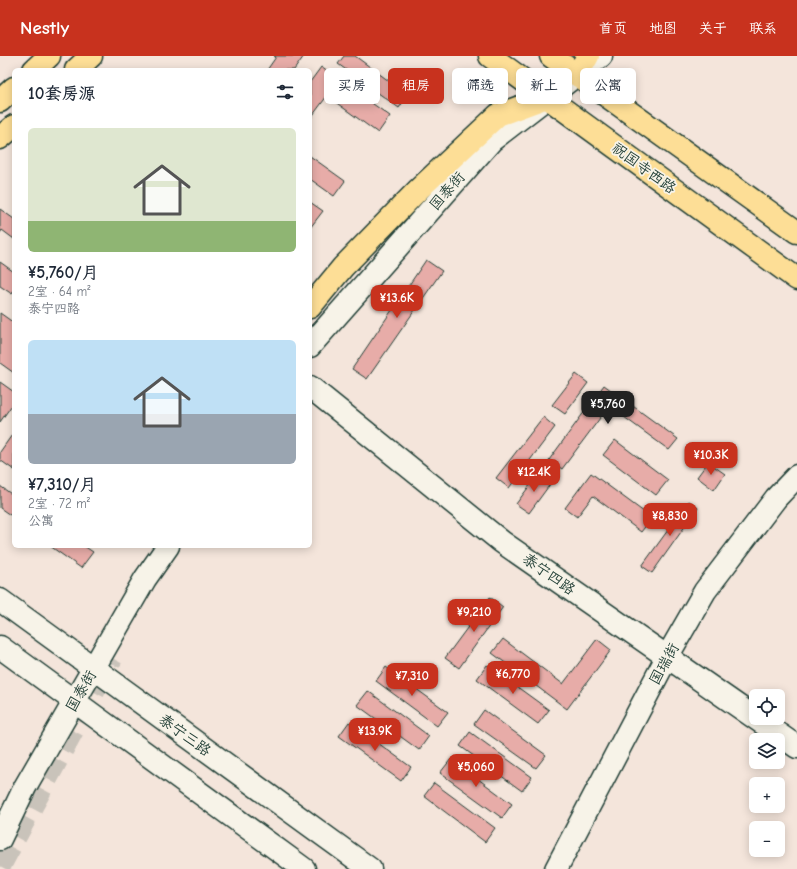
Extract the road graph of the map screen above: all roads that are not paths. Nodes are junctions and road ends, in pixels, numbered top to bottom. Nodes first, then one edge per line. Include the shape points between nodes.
1 (49, 56) edge
2 (91, 56) edge
3 (490, 56) edge
4 (551, 56) edge
5 (588, 56) edge
6 (602, 56) edge
7 (36, 68) edge
8 (78, 68) edge
9 (516, 75) edge
10 (577, 75) junction
11 (572, 79) edge
12 (12, 90) edge
13 (0, 101) edge
14 (530, 104) edge
15 (539, 104) edge
16 (555, 104) edge
17 (12, 128) edge
18 (0, 138) edge
19 (797, 232) edge
20 (797, 279) edge
21 (312, 304) edge
22 (312, 344) edge
23 (312, 389) edge
24 (797, 476) edge
25 (167, 548) edge
26 (0, 600) edge
27 (0, 648) edge
28 (668, 657) junction
29 (94, 668) junction
30 (75, 702) junction
31 (797, 747) edge
32 (0, 839) edge
33 (304, 869) edge
34 (370, 869) edge
35 (556, 869) edge

1 - 7 main road
2 - 8 main road
3 - 9 main road, 祝国寺西路
4 - 10 main road
5 - 10 main road
6 - 10 street, 国泰街
10 - 11 street, 国泰街
10 - 19 main road
12 - 13 main road
14 - 21 main road via 498,115 414,194 342,267
15 - 22 street, 国泰街 via 492,140
16 - 20 main road, 祝国寺西路
17 - 18 main road
23 - 28 street, 泰宁四路 via 502,542
24 - 28 street, 国瑞街 via 776,498 705,591
25 - 29 street, 国泰街 via 145,579
26 - 29 street, 泰宁三路
27 - 30 street
28 - 31 street, 泰宁四路
28 - 35 street, 国瑞街
29 - 30 street, 国泰街
29 - 34 street, 泰宁三路
30 - 32 street, 国泰街 via 25,788
30 - 33 street

